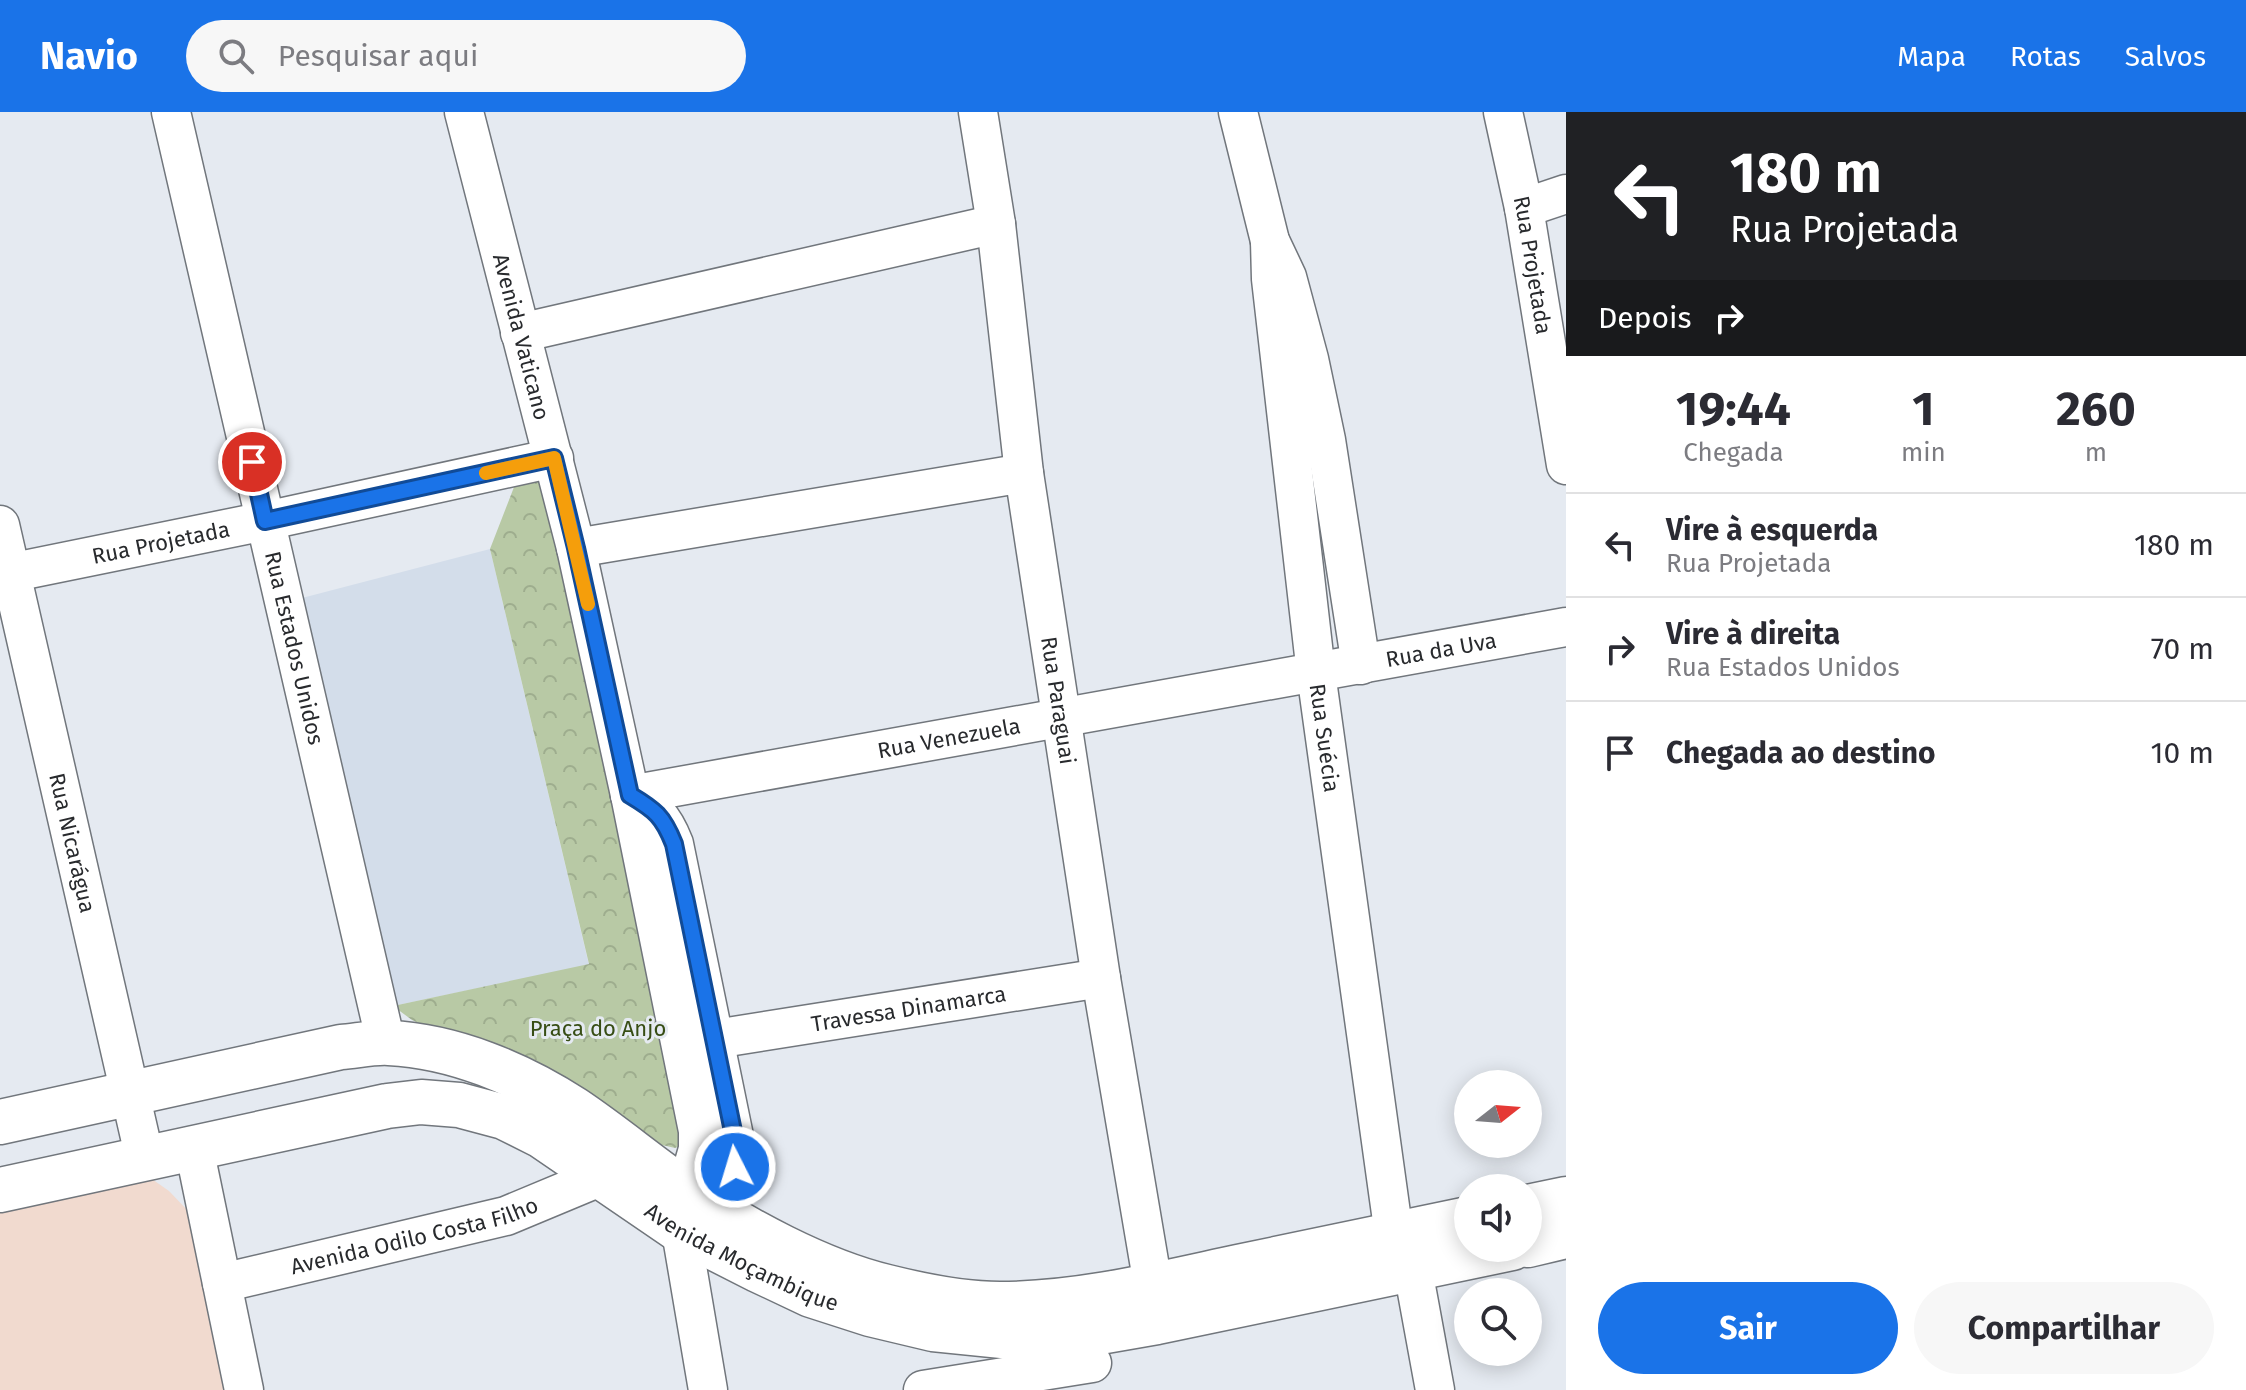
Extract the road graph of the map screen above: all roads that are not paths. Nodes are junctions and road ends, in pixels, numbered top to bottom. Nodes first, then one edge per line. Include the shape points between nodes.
1 (171, 112) edge
2 (466, 112) edge
3 (978, 112) edge
4 (1238, 112) edge
5 (1503, 112) edge
6 (1566, 194) edge
7 (1524, 208) junction
8 (996, 224) junction
9 (1270, 241) junction
10 (520, 333) junction
11 (1564, 445) edge
12 (554, 458) junction
13 (1024, 473) junction
14 (265, 521) junction
15 (0, 525) edge
16 (576, 548) junction
17 (5, 574) edge
18 (1566, 627) edge
19 (1361, 665) junction
20 (1316, 673) junction
21 (1061, 717) junction
22 (630, 795) junction
23 (1101, 978) junction
24 (715, 1039) junction
25 (386, 1043) junction
26 (130, 1093) junction
27 (0, 1122) edge
28 (194, 1148) junction
29 (145, 1159) junction
30 (602, 1176) junction
31 (0, 1190) edge
32 (1566, 1199) edge
33 (1542, 1204) edge
34 (694, 1211) junction
35 (1454, 1226) edge
36 (1566, 1236) edge
37 (1542, 1242) edge
38 (1454, 1250) edge
39 (1403, 1252) junction
40 (222, 1283) junction
41 (1153, 1285) junction
42 (1092, 1363) edge
43 (244, 1390) edge
44 (708, 1390) edge
45 (923, 1390) edge
46 (1435, 1390) edge

1 - 14 street, Rua Estados Unidos
2 - 10 street, Avenida Vaticano
3 - 8 street, Rua Paraguai
4 - 9 street, Rua Suécia
5 - 7 street, Rua Projetada
6 - 7 street
7 - 11 street, Rua Projetada
8 - 10 street
8 - 13 street, Rua Paraguai
9 - 19 street, Rua Suécia via 1287,277 1309,359
9 - 20 street, Rua Suécia
10 - 12 street, Avenida Vaticano
12 - 14 street, Rua Projetada
12 - 16 street, Avenida Vaticano
13 - 16 street
13 - 21 street, Rua Paraguai
14 - 17 street, Rua Projetada
14 - 25 street, Rua Estados Unidos
15 - 17 street, Rua Nicarágua
16 - 22 street, Avenida Vaticano
17 - 26 street, Rua Nicarágua
18 - 19 street, Rua da Uva
19 - 20 street, Rua da Uva
20 - 21 street, Rua Venezuela
20 - 39 street, Rua Suécia
21 - 22 street, Rua Venezuela
21 - 23 street, Rua Paraguai
22 - 24 street via 656,810 674,844
22 - 34 street, Avenida Vaticano via 698,1131
23 - 24 street, Travessa Dinamarca
23 - 41 street, Rua Paraguai
24 - 34 street via 735,1141 735,1167 727,1189
25 - 26 main road, Avenida Moçambique via 341,1047
25 - 34 main road, Avenida Moçambique via 460,1056 537,1087 574,1109
26 - 27 main road, Avenida Moçambique
26 - 29 street, Rua Nicarágua
28 - 29 main road, Avenida Moçambique
28 - 30 main road, Avenida Moçambique via 421,1102 504,1117
28 - 40 street
29 - 31 main road, Avenida Moçambique
30 - 34 main road, Avenida Moçambique
30 - 40 street, Avenida Odilo Costa Filho via 506,1216
32 - 33 main road
34 - 41 main road, Avenida Moçambique via 831,1269 940,1298 999,1304 1079,1299
34 - 42 main road, Avenida Moçambique via 811,1295 933,1329 1012,1337
34 - 44 street
35 - 39 main road, Avenida Moçambique
36 - 37 main road
38 - 39 main road, Avenida Moçambique
39 - 41 main road, Avenida Moçambique
39 - 42 main road, Avenida Moçambique
39 - 46 street, Rua Suécia
40 - 43 street
42 - 45 street

